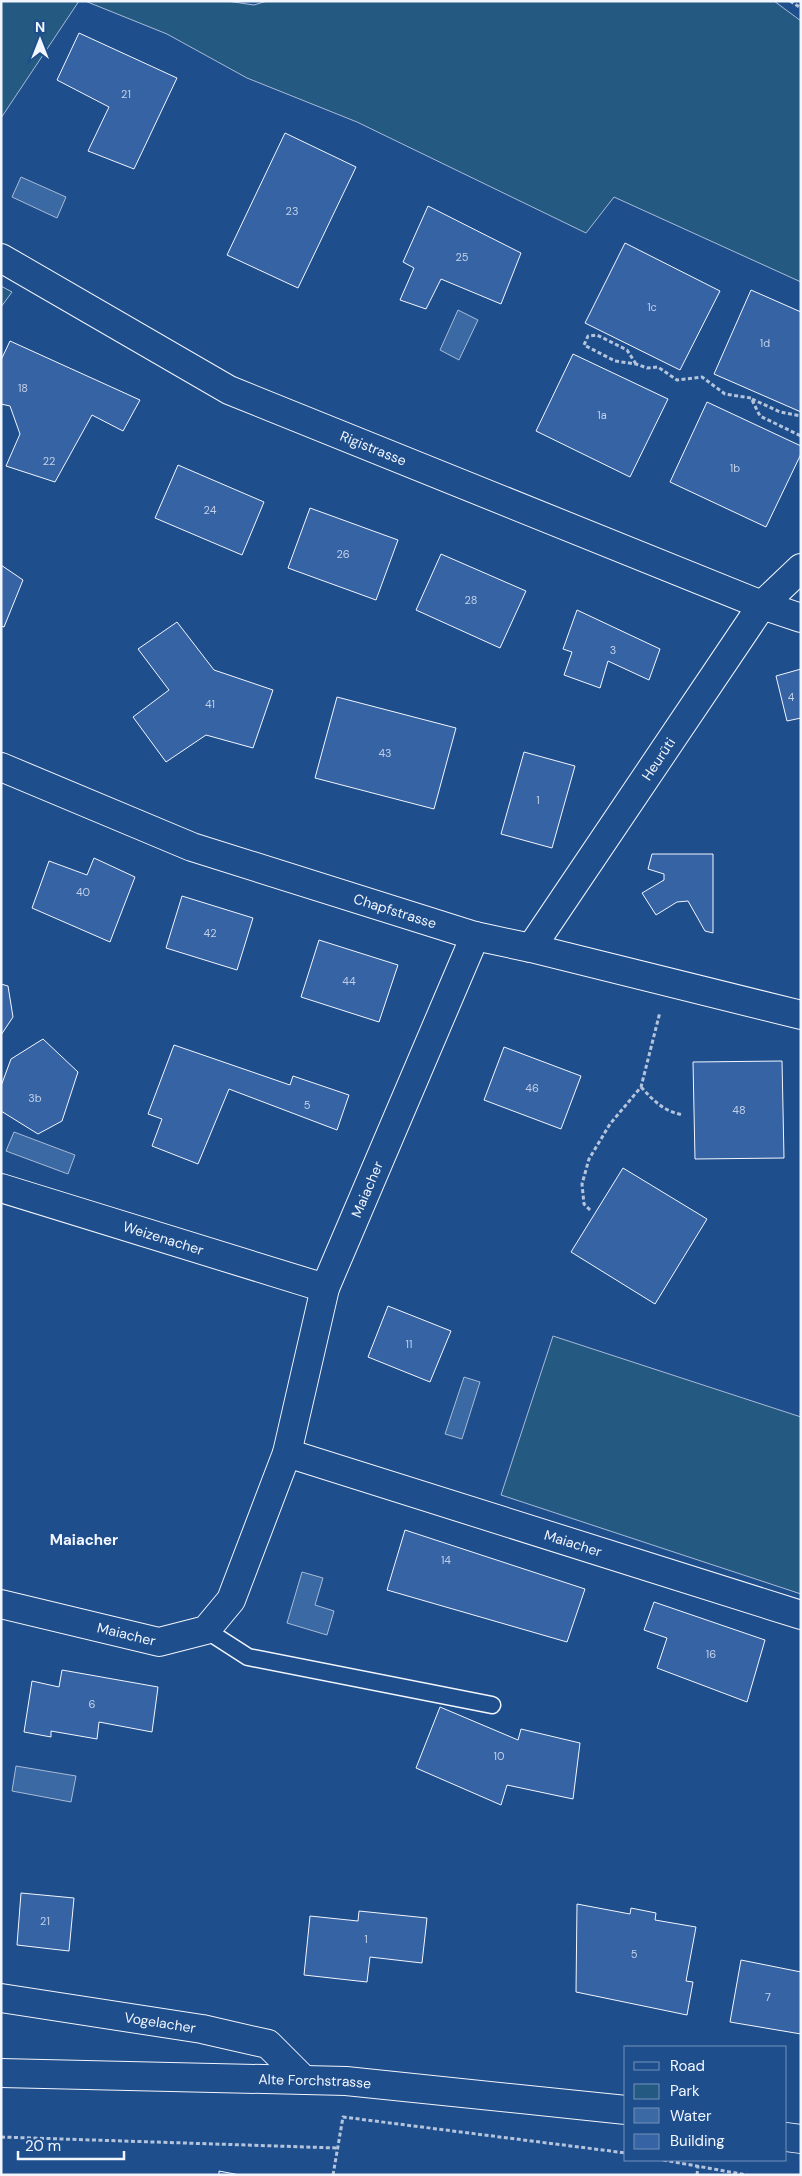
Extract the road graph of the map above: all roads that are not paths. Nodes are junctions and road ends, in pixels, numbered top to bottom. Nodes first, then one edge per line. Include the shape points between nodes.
1 (1, 258) edge
2 (801, 568) edge
3 (762, 606) junction
4 (801, 618) edge
5 (1, 767) edge
6 (475, 936) junction
7 (531, 948) junction
8 (801, 1015) edge
9 (1, 1188) edge
10 (324, 1288) junction
11 (288, 1453) junction
12 (1, 1604) edge
13 (801, 1615) edge
14 (206, 1630) junction
15 (492, 1705) dead end
16 (1, 1998) edge
17 (1, 2073) edge
18 (304, 2080) junction
19 (624, 2110) edge
20 (787, 2136) edge
21 (801, 2139) edge

1 - 3 street, Rigistrasse via 230,390
2 - 3 street, Heurüti
3 - 4 street
3 - 7 street, Heurüti
5 - 6 street, Chapfstrasse via 192,847
6 - 7 street, Chapfstrasse
6 - 10 street, Maiacher
7 - 8 street, Chapfstrasse
9 - 10 street, Weizenacher
10 - 11 street, Maiacher
11 - 13 street, Maiacher
11 - 14 street, Maiacher via 231,1600
12 - 14 street, Maiacher via 159,1642
14 - 15 lane via 248,1657
16 - 18 street, Vogelacher via 202,2028 268,2044
17 - 18 street, Alte Forchstrasse
18 - 19 street, Alte Forchstrasse via 346,2081
20 - 21 street

